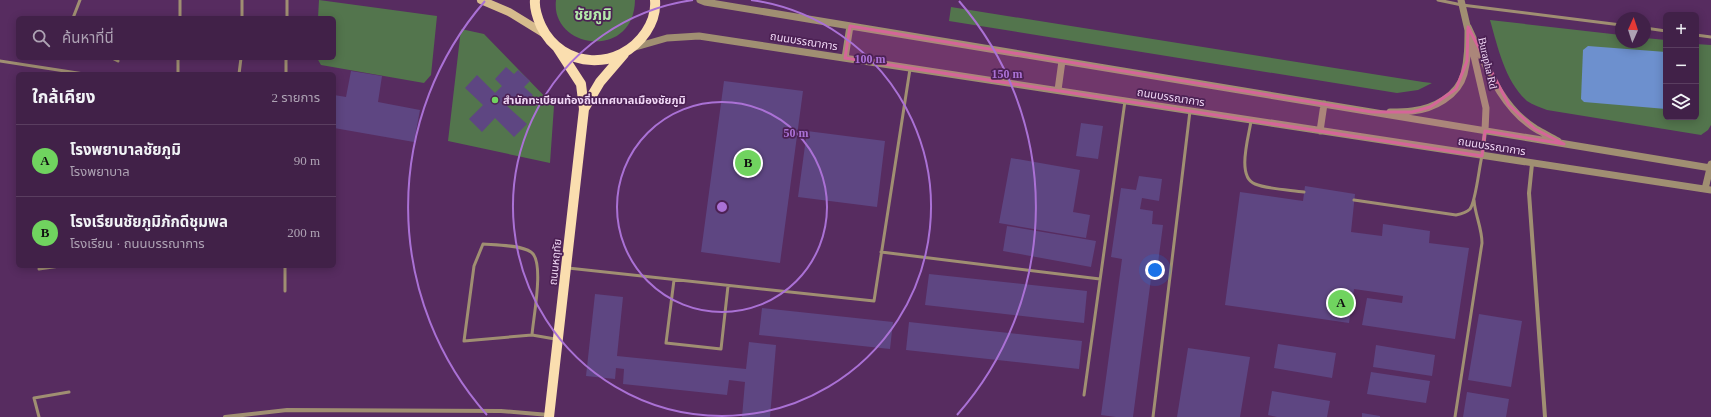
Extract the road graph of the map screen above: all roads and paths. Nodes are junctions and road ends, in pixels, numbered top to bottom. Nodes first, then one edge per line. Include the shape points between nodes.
1 (80, 0) edge
2 (180, 0) edge
3 (242, 0) edge
4 (287, 0) edge
5 (481, 0) edge
6 (535, 0) edge
7 (655, 0) edge
8 (700, 0) edge
9 (1438, 0) edge
10 (1462, 2) edge
11 (74, 16) edge
12 (180, 16) edge
13 (242, 16) edge
14 (287, 16) edge
15 (1615, 24) edge
16 (850, 26) junction
17 (1468, 27) junction
18 (1651, 29) edge
19 (1663, 31) edge
20 (545, 34) junction
21 (1699, 35) edge
22 (1711, 37) edge
23 (556, 47) junction
24 (627, 51) junction
25 (845, 58) junction
26 (178, 60) edge
27 (241, 60) edge
28 (286, 60) edge
29 (1062, 61) junction
30 (0, 62) edge
31 (910, 68) junction
32 (70, 72) edge
33 (178, 72) edge
34 (239, 72) edge
35 (286, 72) edge
36 (1058, 90) junction
37 (1125, 101) junction
38 (1324, 104) junction
39 (584, 109) junction
40 (1190, 111) junction
41 (1372, 112) junction
42 (1251, 120) junction
43 (1320, 131) junction
44 (1486, 131) junction
45 (1564, 144) junction
46 (1482, 156) junction
47 (1532, 164) junction
48 (1710, 166) edge
49 (1708, 189) edge
50 (1304, 192) dead end
51 (1354, 200) dead end
52 (1474, 200) junction
53 (881, 252) junction
54 (46, 268) edge
55 (285, 268) edge
56 (566, 268) junction
57 (39, 269) dead end
58 (1100, 279) junction
59 (674, 280) junction
60 (728, 286) junction
61 (285, 291) dead end
62 (532, 335) junction
63 (558, 339) junction
64 (69, 392) dead end
65 (1084, 395) dead end
66 (549, 416) edge
67 (39, 417) edge
68 (225, 417) edge
69 (1153, 417) edge
70 (1455, 417) edge
71 (1545, 417) edge

1 - 11 lane
2 - 12 lane
3 - 13 lane
4 - 14 lane
5 - 20 main road via 509,12
6 - 20 main road via 538,19
7 - 24 main road, ถนนหฤทัย via 650,25 640,41
8 - 16 street, ถนนบรรณาการ
9 - 10 lane
10 - 15 lane
10 - 17 street, Burapha Rd
16 - 25 street
16 - 29 street, ถนนบรรณาการ
17 - 41 street via 1467,61 1464,76 1456,89 1430,107 1412,112
17 - 44 street, Burapha Rd via 1486,108
17 - 45 street via 1496,86 1509,105 1535,129
18 - 19 lane
20 - 23 main road
21 - 22 lane
23 - 24 main road via 571,56 587,60 606,60
23 - 39 main road, ถนนหฤทัย via 581,84
24 - 25 street, ถนนบรรณาการ via 667,38 699,36
24 - 39 main road, ถนนหฤทัย via 600,82
25 - 31 street, ถนนบรรณาการ
26 - 33 lane
27 - 34 lane
28 - 35 lane
29 - 36 street
29 - 38 street, ถนนบรรณาการ
30 - 32 lane
31 - 36 street, ถนนบรรณาการ
31 - 53 lane
36 - 37 street, ถนนบรรณาการ
37 - 40 street, ถนนบรรณาการ
37 - 58 lane
38 - 41 street, ถนนบรรณาการ
38 - 43 street
39 - 56 main road, ถนนหฤทัย
40 - 42 street, ถนนบรรณาการ
40 - 69 lane
41 - 44 street, ถนนบรรณาการ
42 - 43 street, ถนนบรรณาการ
42 - 50 lane via 1246,177 1255,184
43 - 46 street, ถนนบรรณาการ
44 - 45 street, ถนนบรรณาการ
44 - 46 street
45 - 48 street, ถนนบรรณาการ
46 - 47 street, ถนนบรรณาการ
46 - 52 lane
47 - 49 street, ถนนบรรณาการ
47 - 71 street via 1529,193
48 - 49 street
51 - 52 lane via 1456,215 1466,213
52 - 70 lane via 1482,243
53 - 58 lane
53 - 60 lane via 874,301
54 - 57 lane
55 - 61 lane
56 - 59 lane
56 - 63 main road, ถนนหฤทัย
58 - 65 lane
59 - 60 lane
59 - 60 lane via 666,343 721,348
62 - 62 lane via 537,260 532,252 525,249 483,244 474,266 464,341
62 - 63 lane
63 - 66 main road, ถนนหฤทัย
64 - 67 lane via 34,398
66 - 68 street via 501,411 286,410

